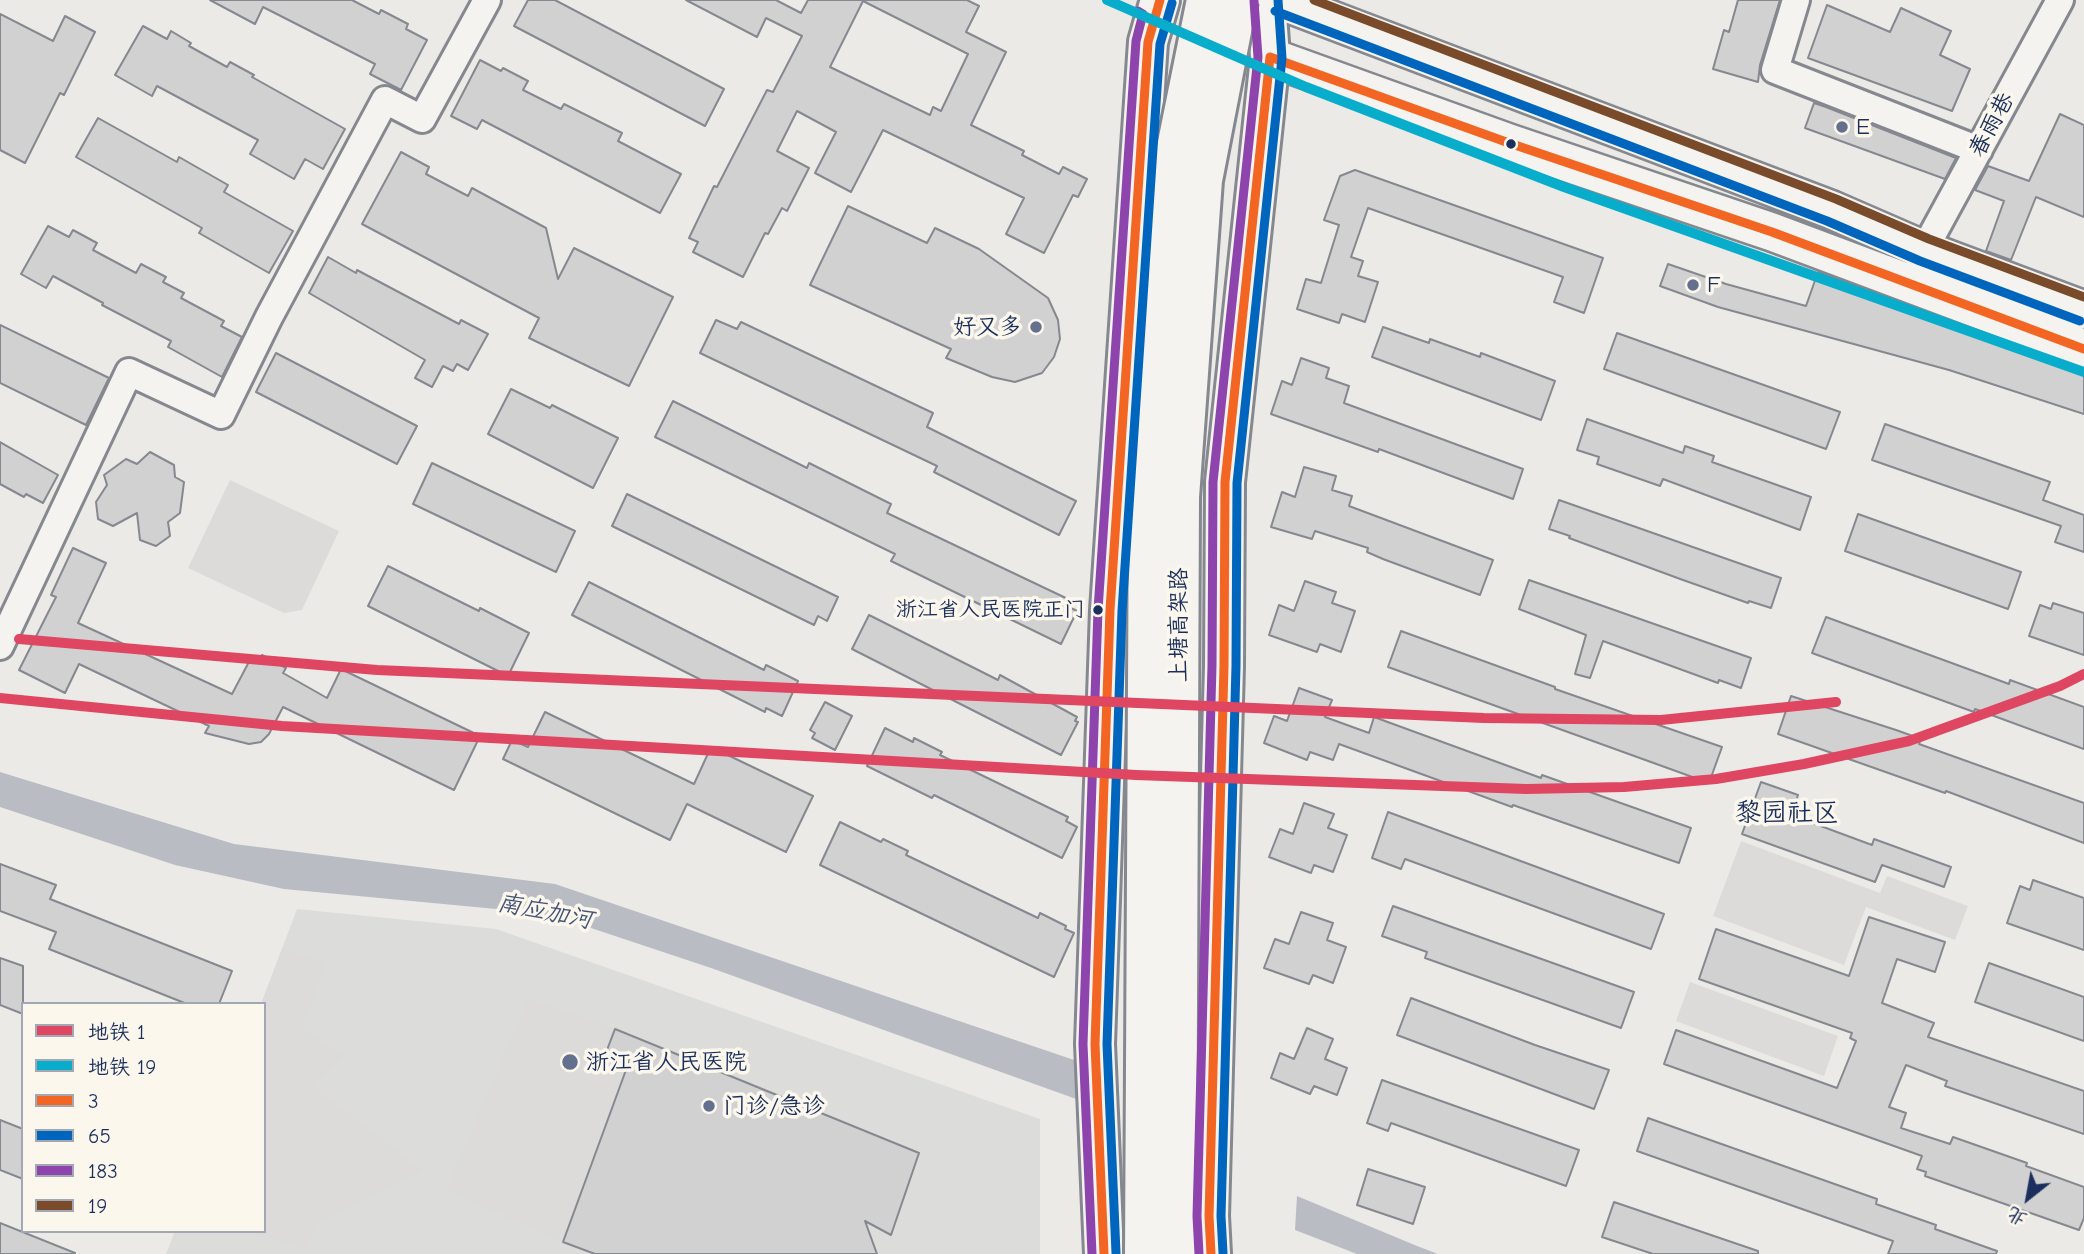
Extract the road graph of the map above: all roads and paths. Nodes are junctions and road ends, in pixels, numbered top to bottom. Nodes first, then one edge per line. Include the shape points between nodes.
1 (487, 0) edge
2 (1206, 0) edge
3 (1238, 0) edge
4 (1266, 0) edge
5 (1279, 0) edge
6 (1796, 0) edge
7 (2060, 0) edge
8 (1154, 2) edge
9 (1270, 57) junction
10 (1979, 150) junction
11 (1924, 250) junction
12 (2084, 310) edge
13 (2084, 349) edge
14 (0, 646) edge
15 (1104, 1254) edge
16 (1144, 1254) edge
17 (1177, 1254) edge
18 (1211, 1254) edge

1 - 14 street via 422,119 385,100 220,415 129,372
2 - 16 main road, 上塘高架路, bridge via 1173,163 1148,495
3 - 17 main road, 上塘高架路, bridge via 1203,180 1180,498
4 - 9 main road
5 - 11 main road via 1832,210
6 - 10 street via 1775,70
7 - 10 street, 春雨巷
8 - 9 main road
8 - 15 main road via 1110,610 1094,1044
9 - 13 main road via 1772,232
9 - 18 main road via 1225,482
10 - 11 street, 春雨巷
11 - 12 main road

